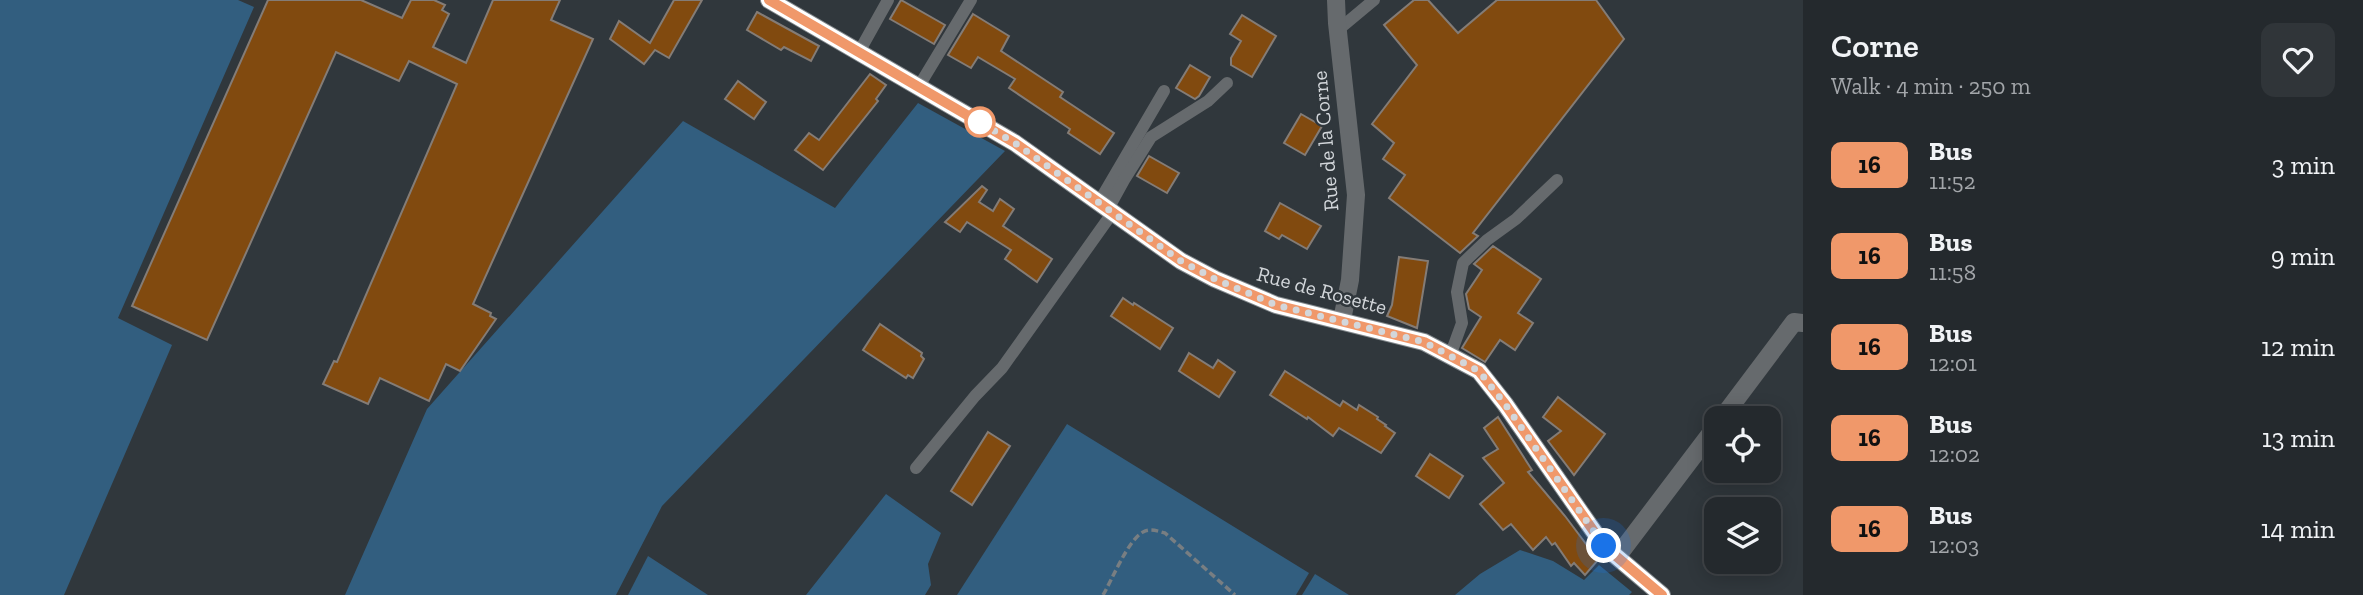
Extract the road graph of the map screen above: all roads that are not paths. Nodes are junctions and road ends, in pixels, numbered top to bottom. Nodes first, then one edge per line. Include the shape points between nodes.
1 (769, 0) edge
2 (888, 0) edge
3 (971, 0) edge
4 (1336, 0) edge
5 (1374, 0) edge
6 (1338, 30) junction
7 (859, 52) junction
8 (1227, 83) dead end
9 (919, 86) junction
10 (1164, 90) dead end
11 (1558, 180) dead end
12 (1107, 208) junction
13 (1342, 320) junction
14 (1803, 323) edge
15 (1450, 355) junction
16 (1731, 406) edge
17 (1704, 442) edge
18 (916, 468) dead end
19 (1617, 557) junction
20 (1662, 595) edge

1 - 7 street, Rue de Rosette
2 - 7 lane
3 - 9 lane
4 - 6 street, Rue de la Corne
5 - 6 lane
6 - 13 street, Rue de la Corne via 1356,195
7 - 9 street, Rue de Rosette
8 - 12 lane via 1208,101 1151,137
9 - 12 street, Rue de Rosette via 1015,143
10 - 12 lane
11 - 15 lane via 1463,263 1457,292 1462,323
12 - 13 street, Rue de Rosette via 1181,261 1215,279 1276,305
12 - 18 lane via 1002,368
13 - 15 street, Rue de Rosette via 1424,342
14 - 16 street via 1794,322
15 - 19 street, Rue de Rosette via 1479,371 1604,546
17 - 19 street
19 - 20 street, Rue de Rosette

